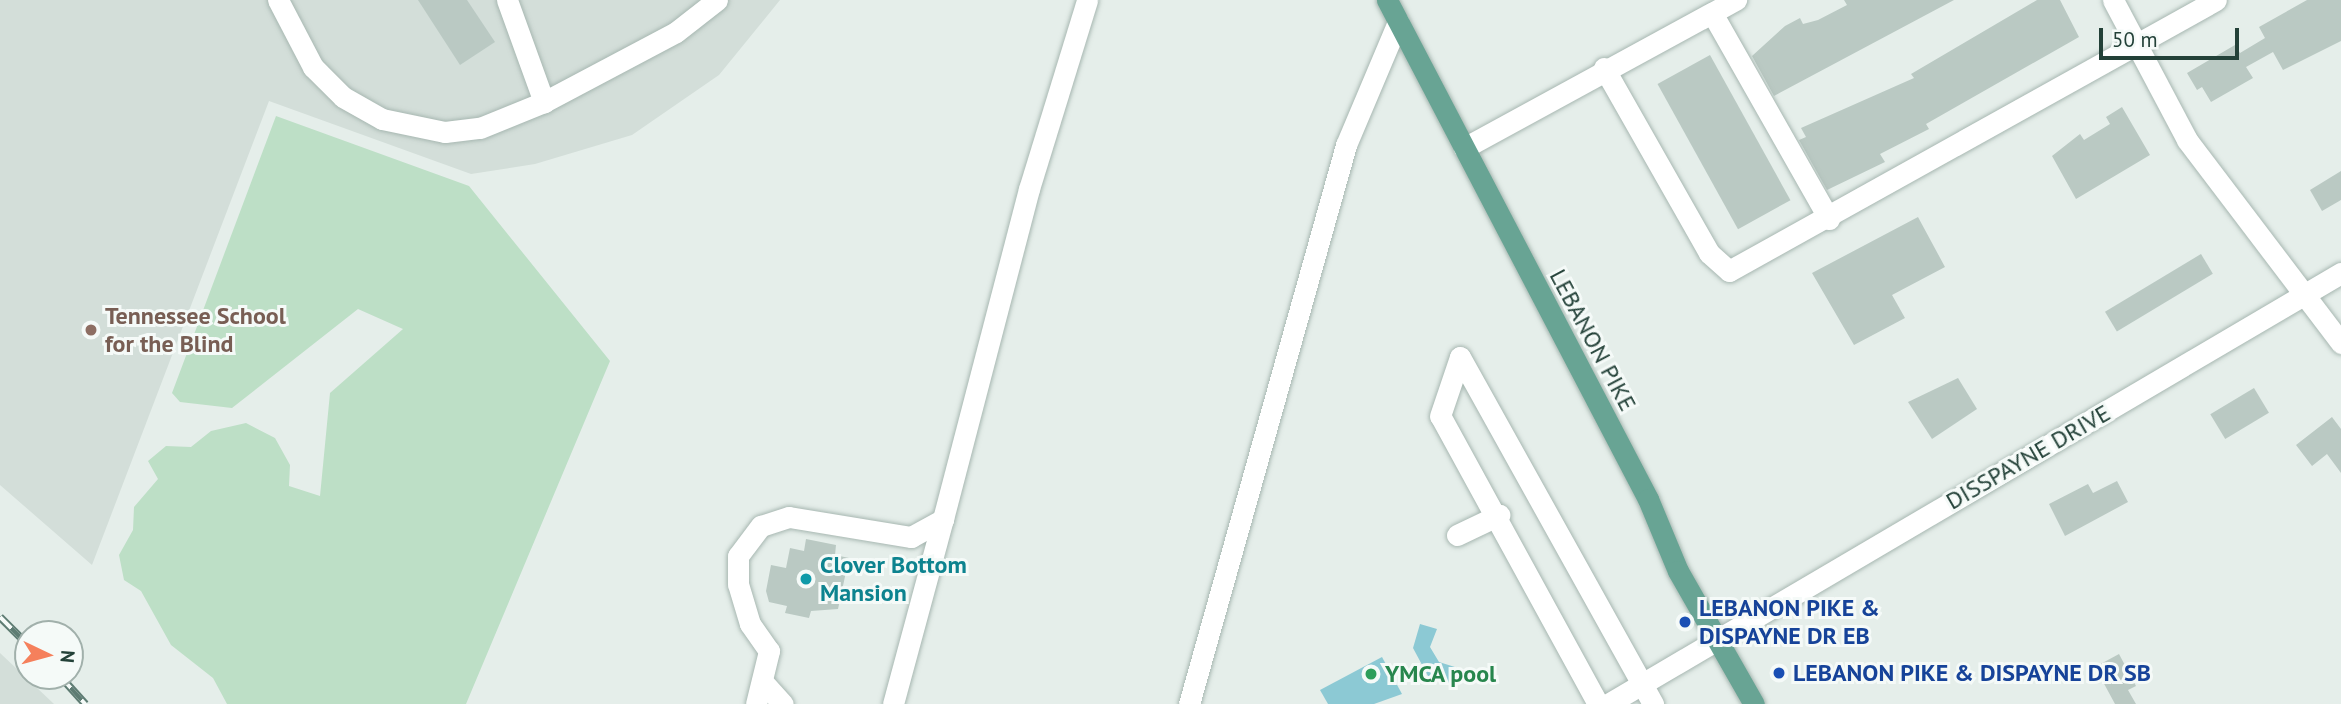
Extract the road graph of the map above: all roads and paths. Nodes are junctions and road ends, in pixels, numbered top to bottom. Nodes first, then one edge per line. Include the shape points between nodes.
1 (278, 0) edge
2 (507, 0) edge
3 (717, 0) edge
4 (1087, 0) edge
5 (1387, 0) edge
6 (1736, 0) edge
7 (2113, 0) edge
8 (2216, 0) edge
9 (1712, 13) junction
10 (1398, 22) junction
11 (2137, 45) junction
12 (1604, 68) junction
13 (544, 102) junction
14 (1464, 148) junction
15 (1829, 219) junction
16 (2341, 273) edge
17 (2303, 296) junction
18 (2341, 343) edge
19 (1499, 515) junction
20 (943, 519) junction
21 (1457, 535) dead end
22 (1716, 644) junction
23 (762, 681) junction
24 (1648, 695) edge
25 (756, 704) edge
26 (783, 704) edge
27 (892, 704) edge
28 (1189, 704) edge
29 (1598, 704) edge
30 (1608, 704) edge
31 (1754, 704) edge

1 - 13 street via 324,80 382,119 459,132
2 - 13 street
3 - 13 street via 676,32
4 - 20 street via 1029,189
5 - 10 main road, LEBANON PIKE
6 - 9 street
7 - 11 street
8 - 11 street
9 - 12 street
9 - 15 street
10 - 14 main road, LEBANON PIKE
10 - 28 street via 1346,145
11 - 15 street
11 - 17 street via 2187,140
12 - 14 street
12 - 15 street via 1718,265 1742,268
14 - 22 main road, LEBANON PIKE
16 - 17 street, DISSPAYNE DRIVE
17 - 18 street
17 - 22 street, DISSPAYNE DRIVE
19 - 21 street
19 - 24 street via 1440,416 1460,357
19 - 29 street
20 - 23 street via 911,537 789,516 761,526 738,556 738,584 750,624 769,651
20 - 27 street
22 - 24 street, DISSPAYNE DRIVE
22 - 31 main road, LEBANON PIKE
23 - 25 street
23 - 26 street
24 - 30 street, DISSPAYNE DRIVE

